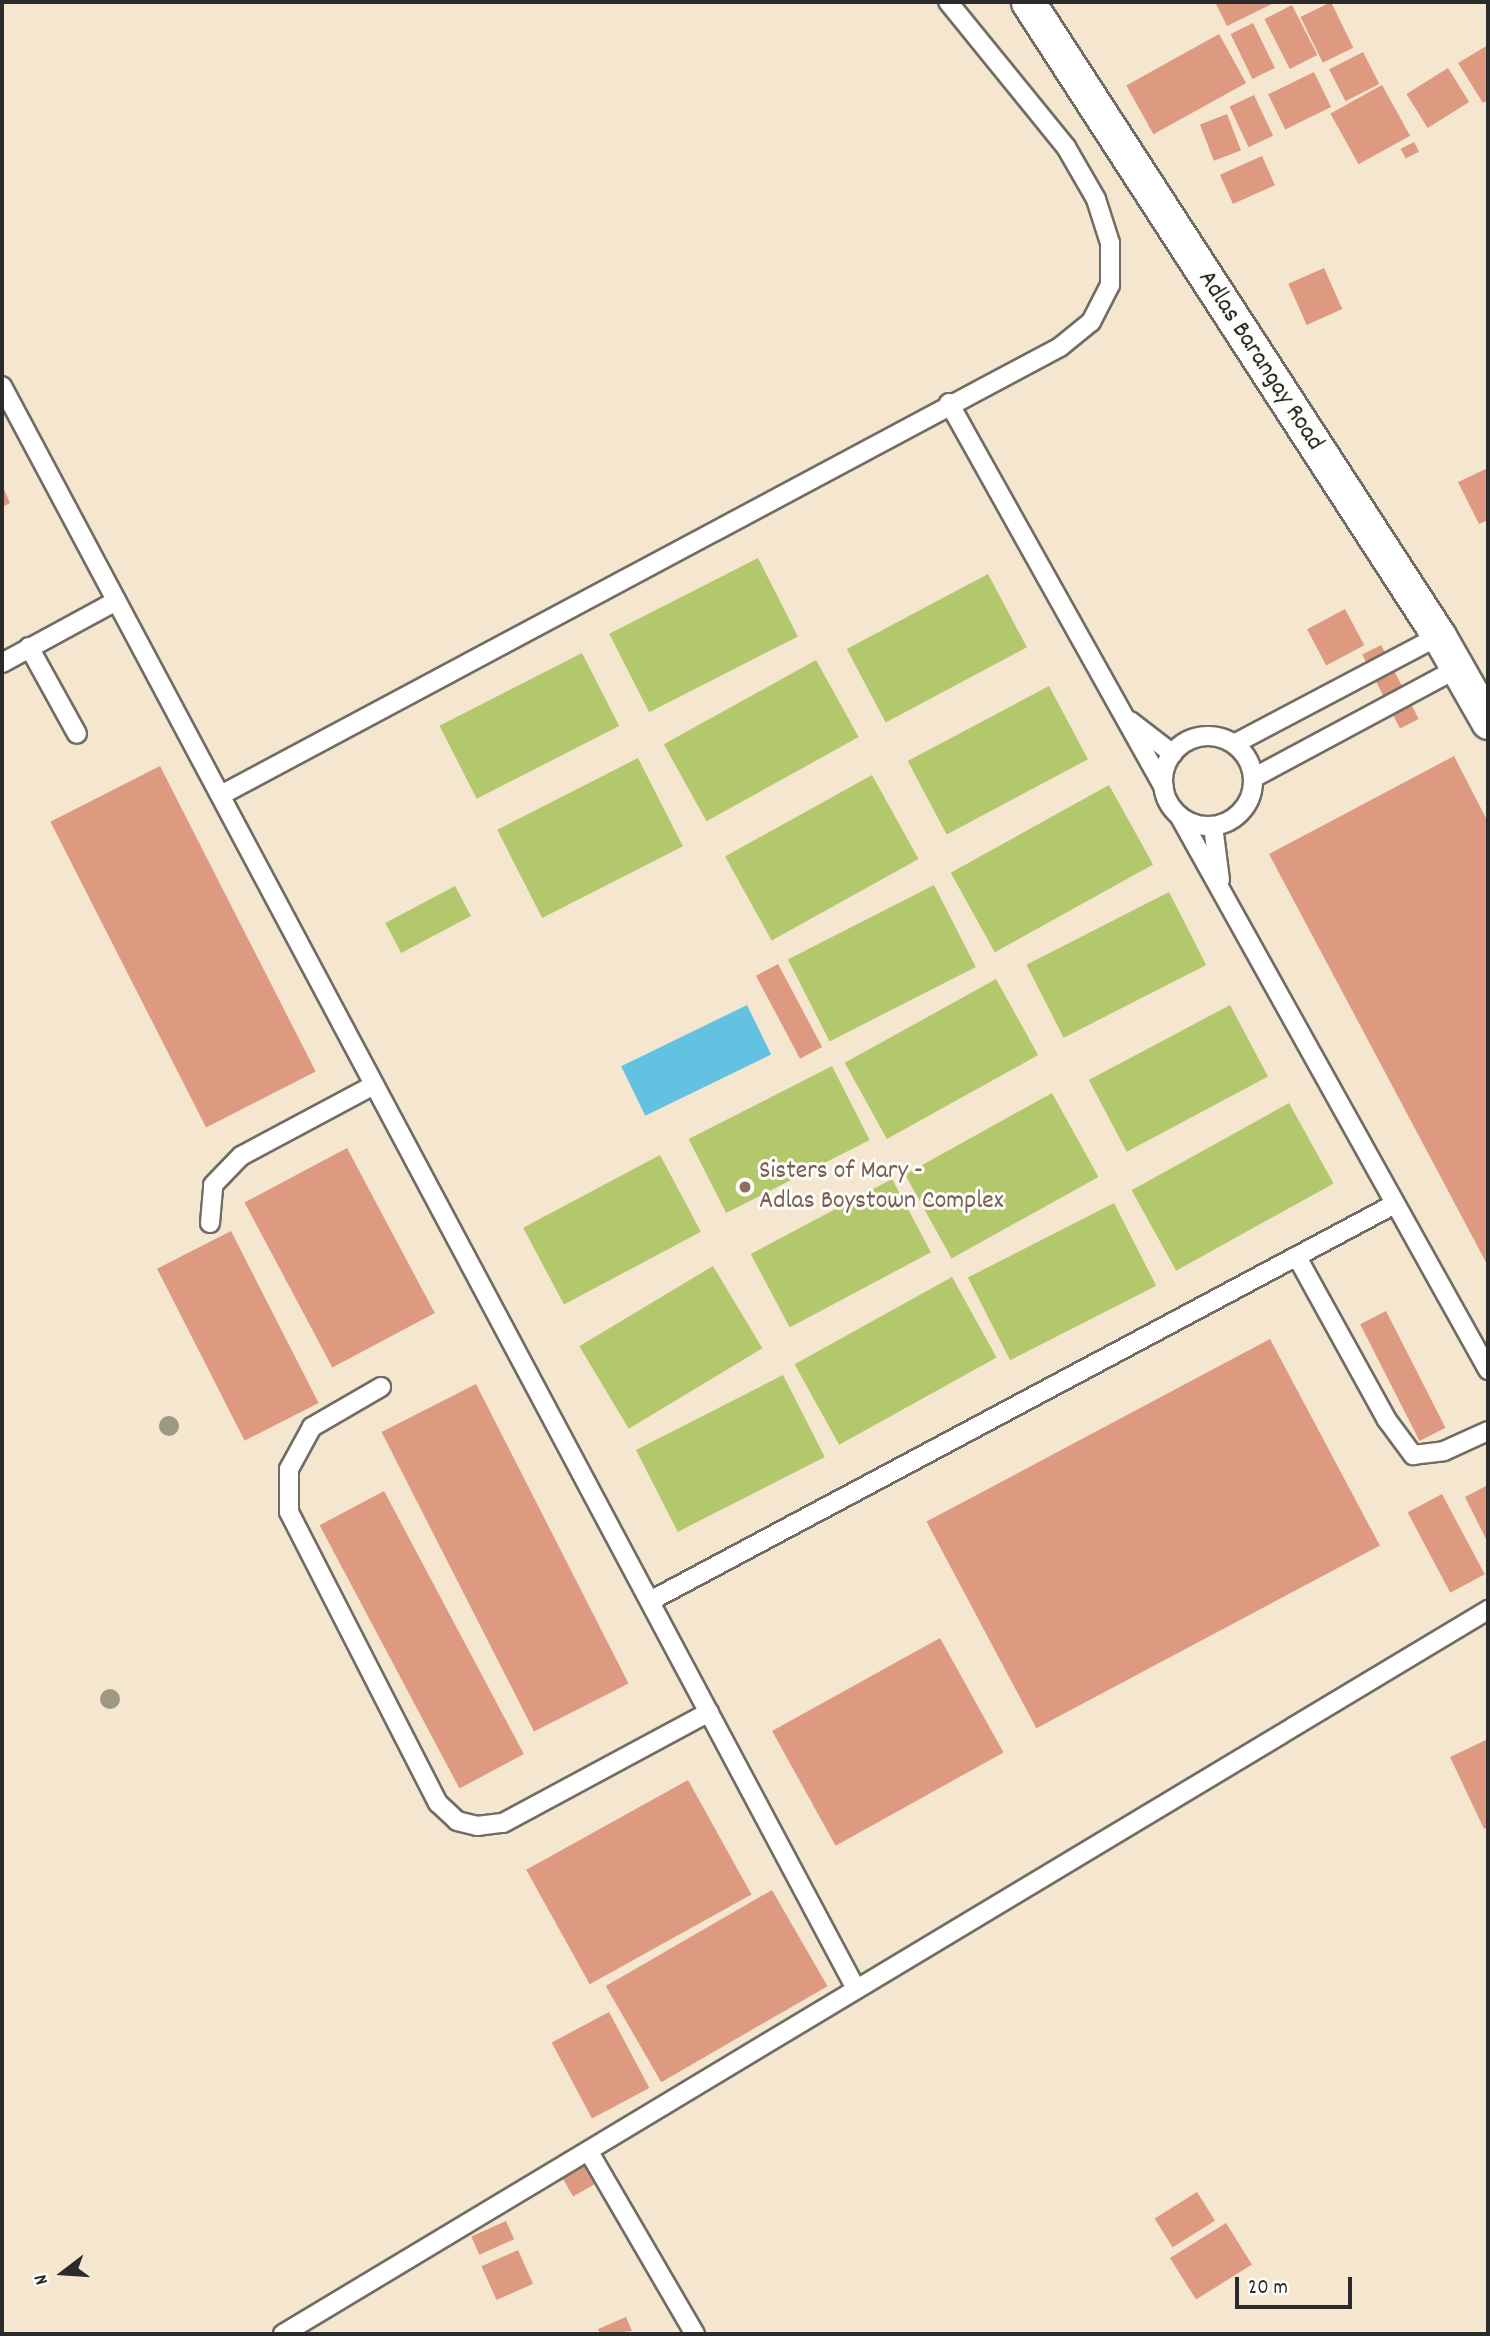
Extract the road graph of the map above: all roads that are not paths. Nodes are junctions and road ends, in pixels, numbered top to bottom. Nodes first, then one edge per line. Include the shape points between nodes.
1 (948, 2) edge
2 (1028, 2) edge
3 (2, 386) edge
4 (949, 404) junction
5 (116, 601) junction
6 (1439, 636) junction
7 (29, 647) junction
8 (2, 663) edge
9 (1458, 668) junction
10 (1125, 717) junction
11 (1488, 722) edge
12 (78, 734) dead end
13 (1234, 744) junction
14 (1173, 754) junction
15 (1254, 778) junction
16 (1164, 787) junction
17 (221, 795) junction
18 (1180, 817) junction
19 (1213, 826) junction
20 (1221, 890) junction
21 (374, 1085) junction
22 (1393, 1205) junction
23 (210, 1223) dead end
24 (1297, 1257) junction
25 (1488, 1370) edge
26 (381, 1387) dead end
27 (1488, 1432) edge
28 (650, 1601) junction
29 (1488, 1610) edge
30 (709, 1713) junction
31 (852, 1981) dead end
32 (589, 2152) junction
33 (283, 2334) edge
34 (695, 2334) edge

1 - 4 lane via 1066,147 1096,199 1110,243 1110,285 1091,322 1060,347
2 - 6 street, Adlas Barangay Road
3 - 5 lane
4 - 10 lane
4 - 17 lane
5 - 7 lane
5 - 17 lane
6 - 9 street, Adlas Barangay Road
6 - 13 lane
7 - 8 lane
7 - 12 lane
9 - 11 street, Adlas Barangay Road
9 - 15 lane
10 - 14 lane
10 - 16 lane
13 - 14 lane via 1209,736 1195,738
13 - 15 lane via 1248,759
14 - 16 lane
15 - 19 lane via 1247,805 1238,815
16 - 18 lane
17 - 21 lane
18 - 19 lane
18 - 20 lane
19 - 20 lane
20 - 22 lane
21 - 23 lane via 241,1156 213,1185
21 - 28 lane
22 - 24 lane
22 - 25 lane
24 - 27 lane via 1387,1420 1413,1455 1444,1451
24 - 28 lane
26 - 30 lane via 312,1427 289,1469 289,1512 438,1803 467,1824 503,1823
28 - 30 lane
29 - 32 lane
30 - 31 lane
32 - 33 lane
32 - 34 lane

